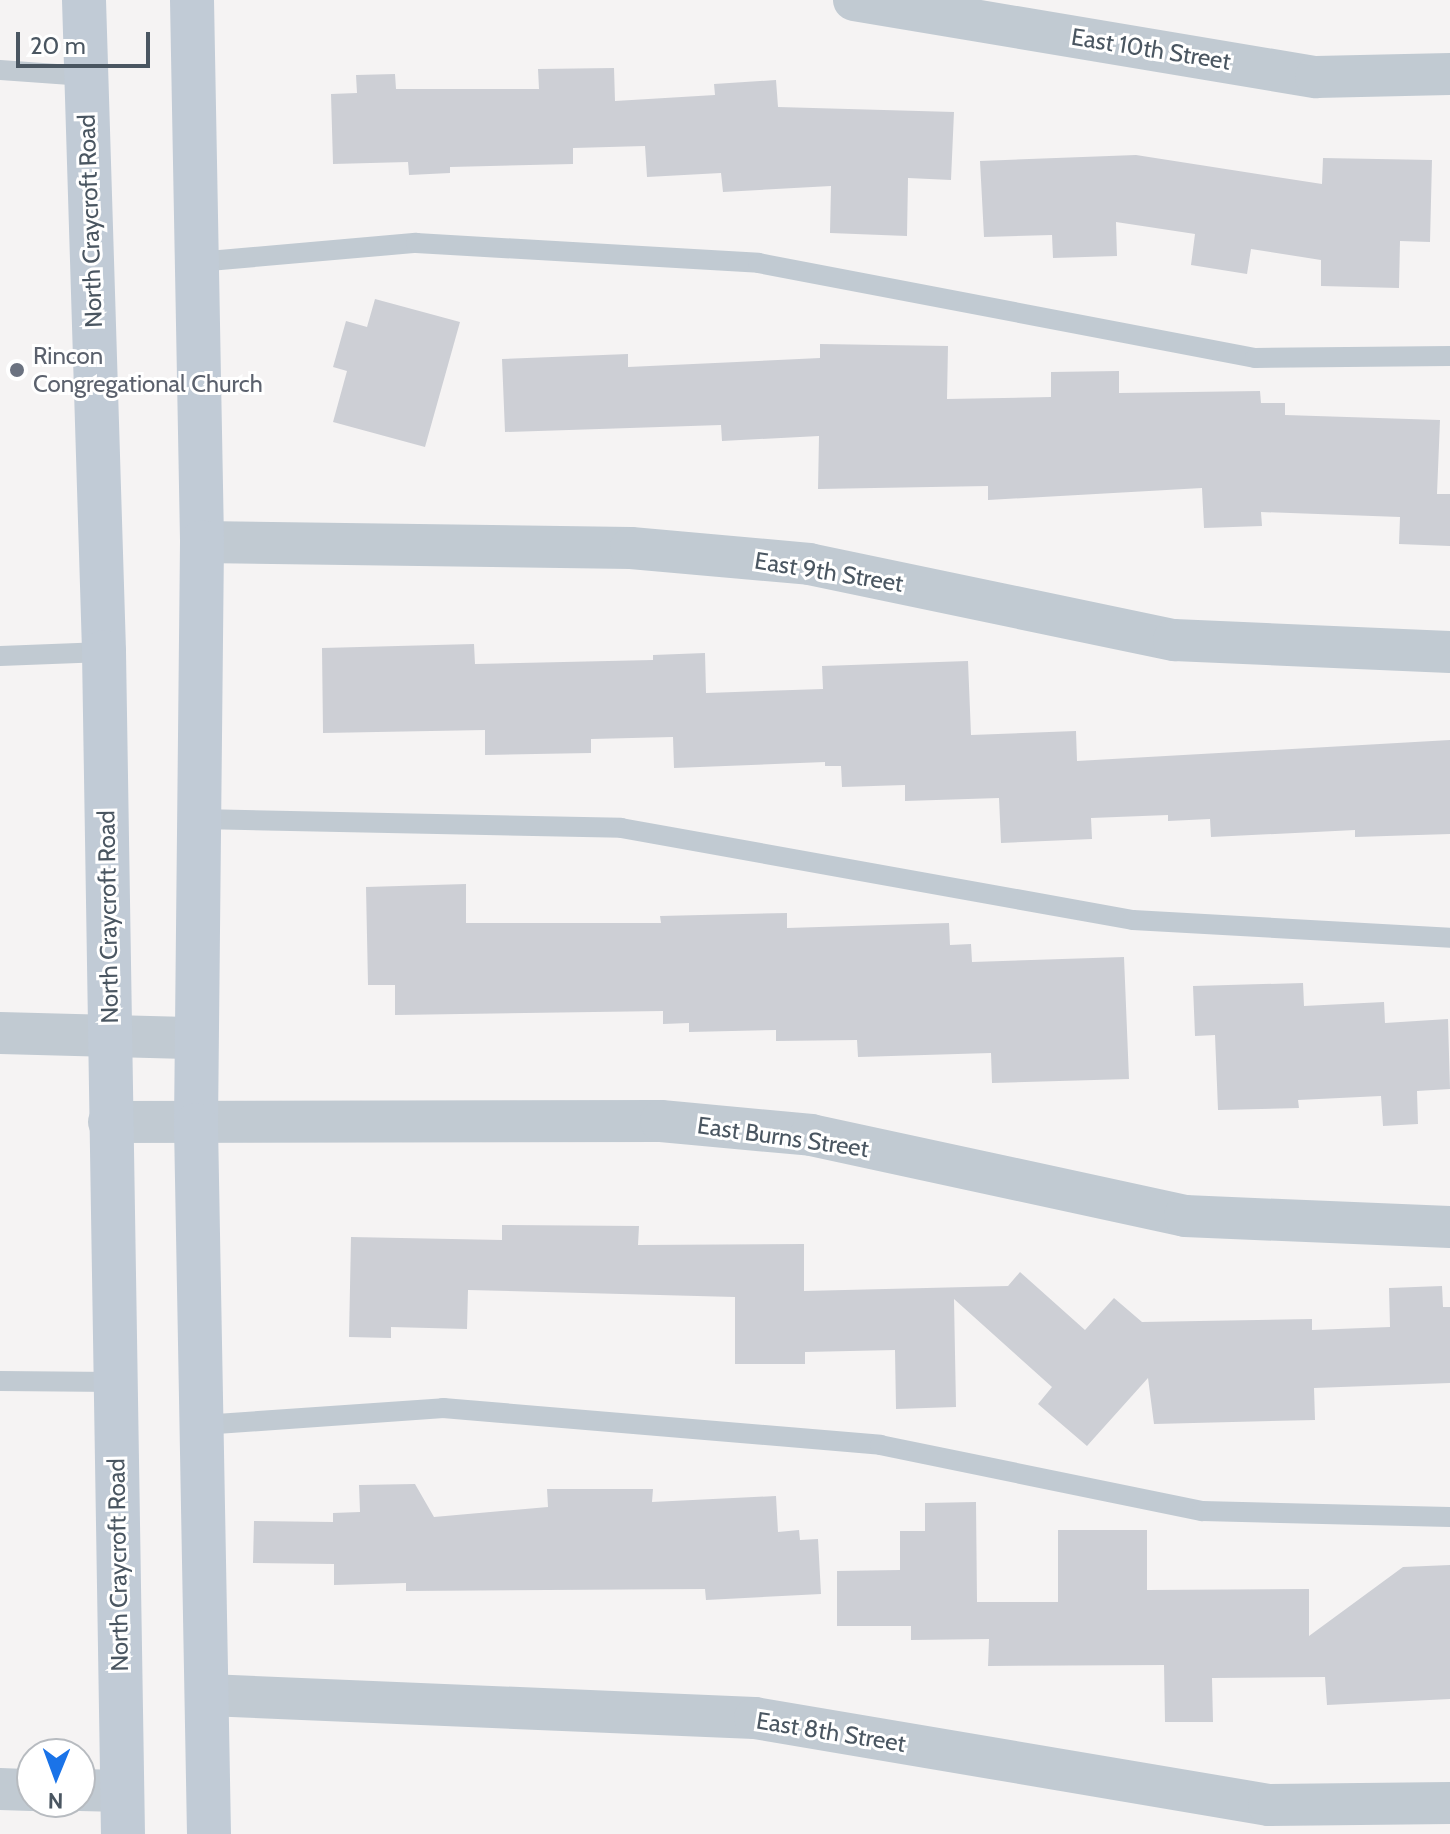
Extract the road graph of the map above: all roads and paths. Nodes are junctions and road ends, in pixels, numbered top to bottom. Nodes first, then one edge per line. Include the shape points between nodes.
1 (84, 0) edge
2 (192, 0) edge
3 (854, 0) edge
4 (0, 70) edge
5 (1450, 74) edge
6 (85, 76) junction
7 (197, 262) junction
8 (1450, 356) edge
9 (202, 542) junction
10 (104, 652) junction
11 (1450, 652) edge
12 (0, 656) edge
13 (200, 819) junction
14 (1450, 938) edge
15 (111, 1032) junction
16 (0, 1033) edge
17 (197, 1038) junction
18 (109, 1122) junction
19 (196, 1125) junction
20 (1450, 1227) edge
21 (0, 1381) edge
22 (115, 1382) junction
23 (202, 1425) junction
24 (1450, 1517) edge
25 (208, 1695) junction
26 (101, 1791) edge
27 (1450, 1803) edge
28 (123, 1834) edge
29 (209, 1834) edge

1 - 6 main road, North Craycroft Road
2 - 7 main road
3 - 5 street, East 10th Street via 1316,77
4 - 6 lane
6 - 10 main road, North Craycroft Road
7 - 8 lane via 416,243 758,263 1255,358
7 - 9 main road
9 - 11 street, East 9th Street via 690,554 809,564 1174,640
9 - 13 main road
10 - 12 lane
10 - 15 main road, North Craycroft Road
13 - 14 lane via 621,828 1133,920
13 - 17 main road
15 - 16 street
15 - 17 street
15 - 18 main road, North Craycroft Road
17 - 19 main road
18 - 19 street, East Burns Street
18 - 22 main road, North Craycroft Road
19 - 20 street, East Burns Street via 661,1121 811,1135 1185,1216
19 - 23 main road
21 - 22 lane
22 - 26 main road, North Craycroft Road
23 - 24 lane via 443,1408 880,1445 1202,1511
23 - 25 main road
25 - 27 street, East 8th Street via 755,1718 1269,1805
25 - 29 main road
26 - 28 main road, North Craycroft Road

